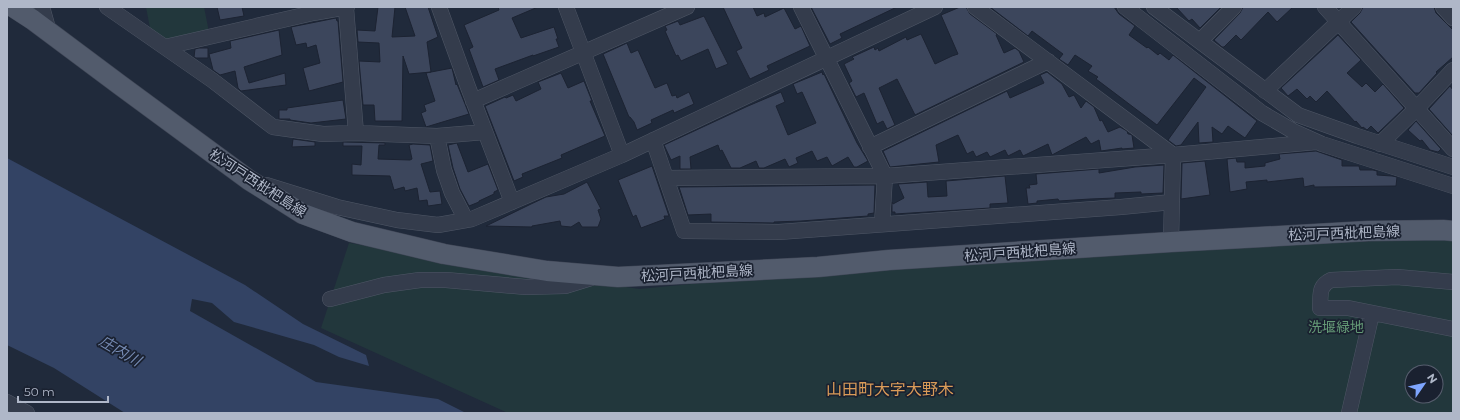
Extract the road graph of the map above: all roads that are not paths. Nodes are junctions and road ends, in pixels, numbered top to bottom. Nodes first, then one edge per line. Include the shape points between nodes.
1 (13, 7) edge
2 (42, 7) edge
3 (107, 7) edge
4 (346, 7) edge
5 (439, 7) edge
6 (566, 7) edge
7 (687, 7) edge
8 (801, 7) edge
9 (935, 7) edge
10 (975, 7) edge
11 (1125, 7) edge
12 (1154, 7) edge
13 (1234, 7) edge
14 (1325, 7) edge
15 (1354, 7) edge
16 (1443, 7) edge
17 (669, 11) edge
18 (1453, 18) edge
19 (1338, 21) junction
20 (49, 32) junction
21 (1200, 41) junction
22 (165, 47) junction
23 (583, 53) junction
24 (826, 58) junction
25 (1048, 61) junction
26 (1453, 70) edge
27 (1265, 91) junction
28 (473, 101) junction
29 (1417, 108) junction
30 (486, 132) junction
31 (356, 133) junction
32 (437, 136) junction
33 (653, 140) junction
34 (1316, 142) junction
35 (1380, 144) junction
36 (870, 146) junction
37 (1453, 149) edge
38 (622, 155) junction
39 (1173, 155) junction
40 (1453, 167) edge
41 (884, 176) junction
42 (666, 178) junction
43 (249, 180) junction
44 (1453, 186) edge
45 (512, 202) junction
46 (1172, 202) junction
47 (466, 220) junction
48 (882, 224) junction
49 (1453, 232) edge
50 (1171, 242) junction
51 (601, 275) junction
52 (1453, 282) edge
53 (330, 299) dead end
54 (1372, 313) junction
55 (1453, 330) edge
56 (7, 402) edge
57 (27, 413) edge
58 (1349, 413) edge

1 - 20 main road, 松河戸西枇杷島線
2 - 20 street
3 - 22 street
4 - 22 street
4 - 31 street
5 - 28 street
6 - 23 street
7 - 17 street
8 - 24 street
9 - 24 street
10 - 25 street
11 - 34 street via 1262,113
12 - 21 street
13 - 21 street
14 - 19 street
15 - 19 street
16 - 18 street
17 - 23 street
19 - 27 street
19 - 29 street
20 - 43 main road, 松河戸西枇杷島線
21 - 27 street
22 - 31 street via 273,128 324,134
23 - 28 street
23 - 38 street
24 - 33 street
24 - 36 street
25 - 36 street
25 - 39 street
26 - 29 street
27 - 35 street via 1298,115
28 - 30 street
29 - 35 street
29 - 37 street
30 - 32 street
30 - 45 street
31 - 32 street
32 - 47 street via 446,176
33 - 38 street
33 - 42 street
34 - 39 street
34 - 44 street
35 - 40 street
36 - 41 street
38 - 45 street
39 - 41 street
39 - 46 street
41 - 42 street
41 - 48 street
42 - 48 street via 684,231 779,232
43 - 47 street via 337,207 397,220 438,225
43 - 51 main road, 松河戸西枇杷島線 via 303,214 352,232 459,256 547,271
45 - 47 street
46 - 48 street
46 - 50 street
49 - 50 main road, 松河戸西枇杷島線 via 1368,231
50 - 51 main road, 松河戸西枇杷島線 via 818,267
51 - 53 street via 565,286 526,287 420,280 384,285
52 - 54 street via 1397,277 1331,280 1321,289 1320,308 1348,308
54 - 55 street
54 - 58 street
56 - 57 street

